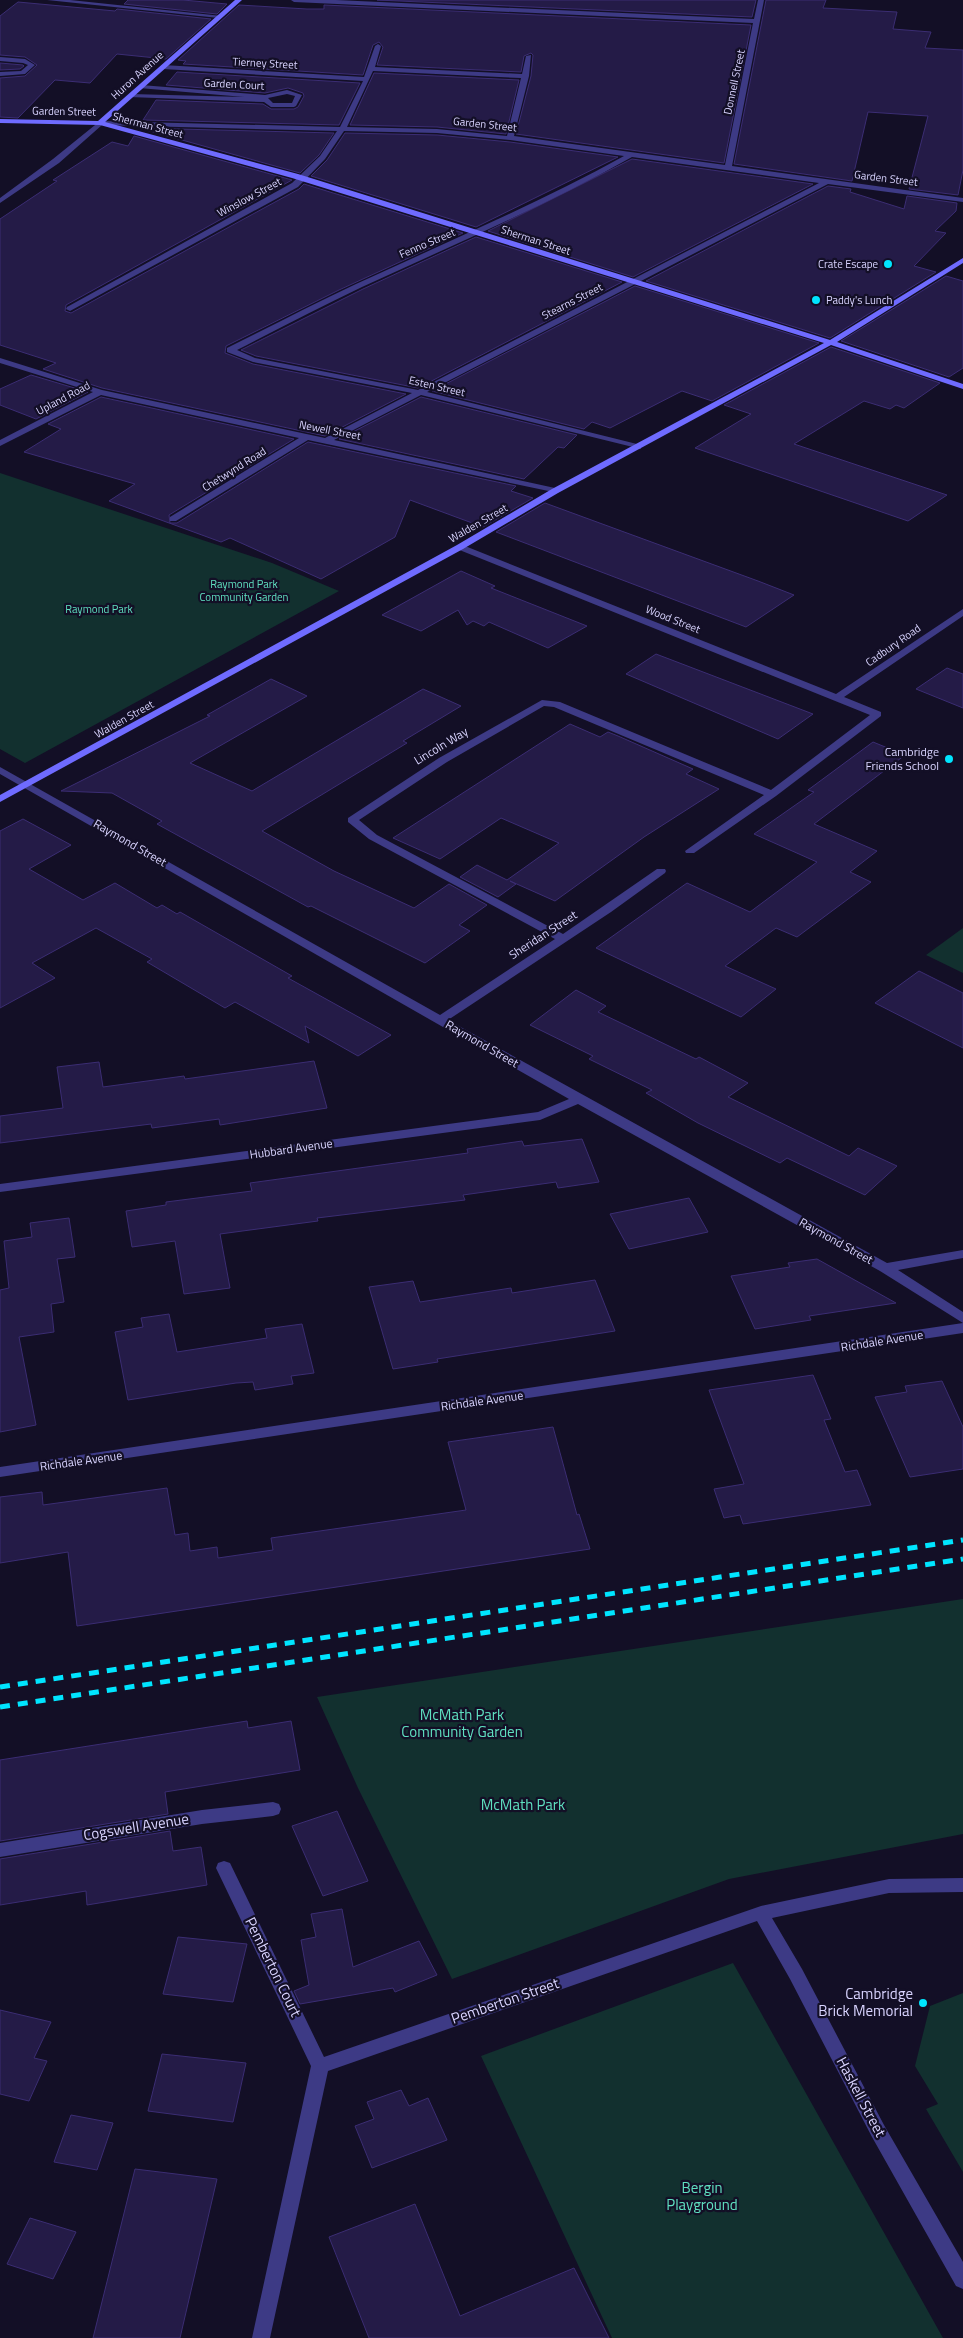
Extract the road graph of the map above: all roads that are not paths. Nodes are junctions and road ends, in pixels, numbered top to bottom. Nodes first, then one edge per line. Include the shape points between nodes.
1 (50, 0) edge
2 (239, 0) edge
3 (294, 0) edge
4 (761, 0) edge
5 (218, 16) junction
6 (758, 21) junction
7 (378, 46) dead end
8 (529, 56) dead end
9 (0, 59) edge
10 (163, 67) junction
11 (372, 69) junction
12 (0, 74) edge
13 (526, 76) junction
14 (366, 79) junction
15 (141, 87) junction
16 (131, 96) junction
17 (0, 121) edge
18 (100, 123) junction
19 (342, 128) junction
20 (510, 138) junction
21 (632, 154) junction
22 (728, 168) junction
23 (304, 179) junction
24 (826, 182) junction
25 (963, 200) edge
26 (0, 201) edge
27 (478, 233) junction
28 (963, 260) edge
29 (632, 282) junction
30 (70, 309) dead end
31 (829, 342) junction
32 (230, 350) joint
33 (0, 360) edge
34 (963, 387) edge
35 (100, 392) junction
36 (417, 392) junction
37 (307, 438) junction
38 (328, 440) junction
39 (0, 443) edge
40 (638, 447) junction
41 (555, 491) junction
42 (174, 519) dead end
43 (460, 547) junction
44 (963, 612) edge
45 (837, 698) junction
46 (0, 770) edge
47 (28, 785) junction
48 (772, 794) junction
49 (0, 799) edge
50 (690, 852) dead end
51 (661, 872) dead end
52 (562, 938) junction
53 (440, 1020) junction
54 (580, 1099) junction
55 (0, 1188) edge
56 (963, 1254) edge
57 (885, 1268) junction
58 (963, 1318) edge
59 (963, 1328) edge
60 (0, 1472) edge
61 (273, 1809) dead end
62 (0, 1850) edge
63 (224, 1868) dead end
64 (963, 1886) edge
65 (761, 1913) junction
66 (320, 2066) junction
67 (963, 2280) edge
68 (261, 2338) edge

1 - 5 street
2 - 5 street, Huron Avenue
3 - 6 street
4 - 6 street, Donnell Street
5 - 10 street, Huron Avenue
6 - 22 street, Donnell Street
7 - 11 street, Winslow Street
8 - 13 street
9 - 12 street via 25,61 32,65 23,72
10 - 14 street, Tierney Street
10 - 15 street, Huron Avenue
11 - 13 street
11 - 14 street, Winslow Street
13 - 20 street
14 - 19 street, Winslow Street
15 - 16 street, Huron Avenue
15 - 16 street, Garden Court via 265,96 287,92 299,95 294,105 271,106 266,100
16 - 18 street, Huron Avenue
17 - 18 street, Garden Street
18 - 19 street, Garden Street
18 - 23 street, Sherman Street
18 - 26 street, Huron Avenue via 56,161
19 - 20 street, Garden Street via 437,131
19 - 23 street, Winslow Street
20 - 21 street, Garden Street
21 - 22 street, Garden Street
21 - 27 street, Fenno Street
22 - 24 street, Garden Street
23 - 27 street, Sherman Street
23 - 30 street, Winslow Street
24 - 25 street, Garden Street
24 - 29 street, Stearns Street
27 - 29 street, Sherman Street
27 - 32 street, Fenno Street via 358,286
28 - 31 street, Walden Street
29 - 31 street, Sherman Street
29 - 36 street, Stearns Street
31 - 34 street, Sherman Street
31 - 40 street, Walden Street
32 - 36 street, Esten Street via 253,360
33 - 35 street, Upland Road
35 - 37 street, Newell Street
35 - 39 street, Upland Road
36 - 38 street, Stearns Street
36 - 40 street, Esten Street
37 - 38 street, Newell Street
37 - 42 street, Chetwynd Road
38 - 41 street, Newell Street
40 - 41 street, Walden Street
41 - 43 street, Walden Street
43 - 45 street, Wood Street
43 - 47 street, Walden Street
44 - 45 street, Cadbury Road
45 - 48 street, Wood Street via 878,714
46 - 47 street, Raymond Street
47 - 49 street, Walden Street
47 - 53 street, Raymond Street
48 - 50 street
48 - 52 street, Lincoln Way via 556,704 542,703 444,760 352,820 373,837
51 - 52 street, Sheridan Street
52 - 53 street, Sheridan Street
53 - 54 street, Raymond Street
54 - 55 street, Hubbard Avenue via 540,1116
54 - 57 street, Raymond Street
56 - 57 street
57 - 58 street, Raymond Street
59 - 60 street, Richdale Avenue
61 - 62 street, Cogswell Avenue via 193,1818
63 - 66 street, Pemberton Court
64 - 65 street, Pemberton Street via 889,1886
65 - 66 street, Pemberton Street
65 - 67 street, Haskell Street via 878,2131
66 - 68 street

